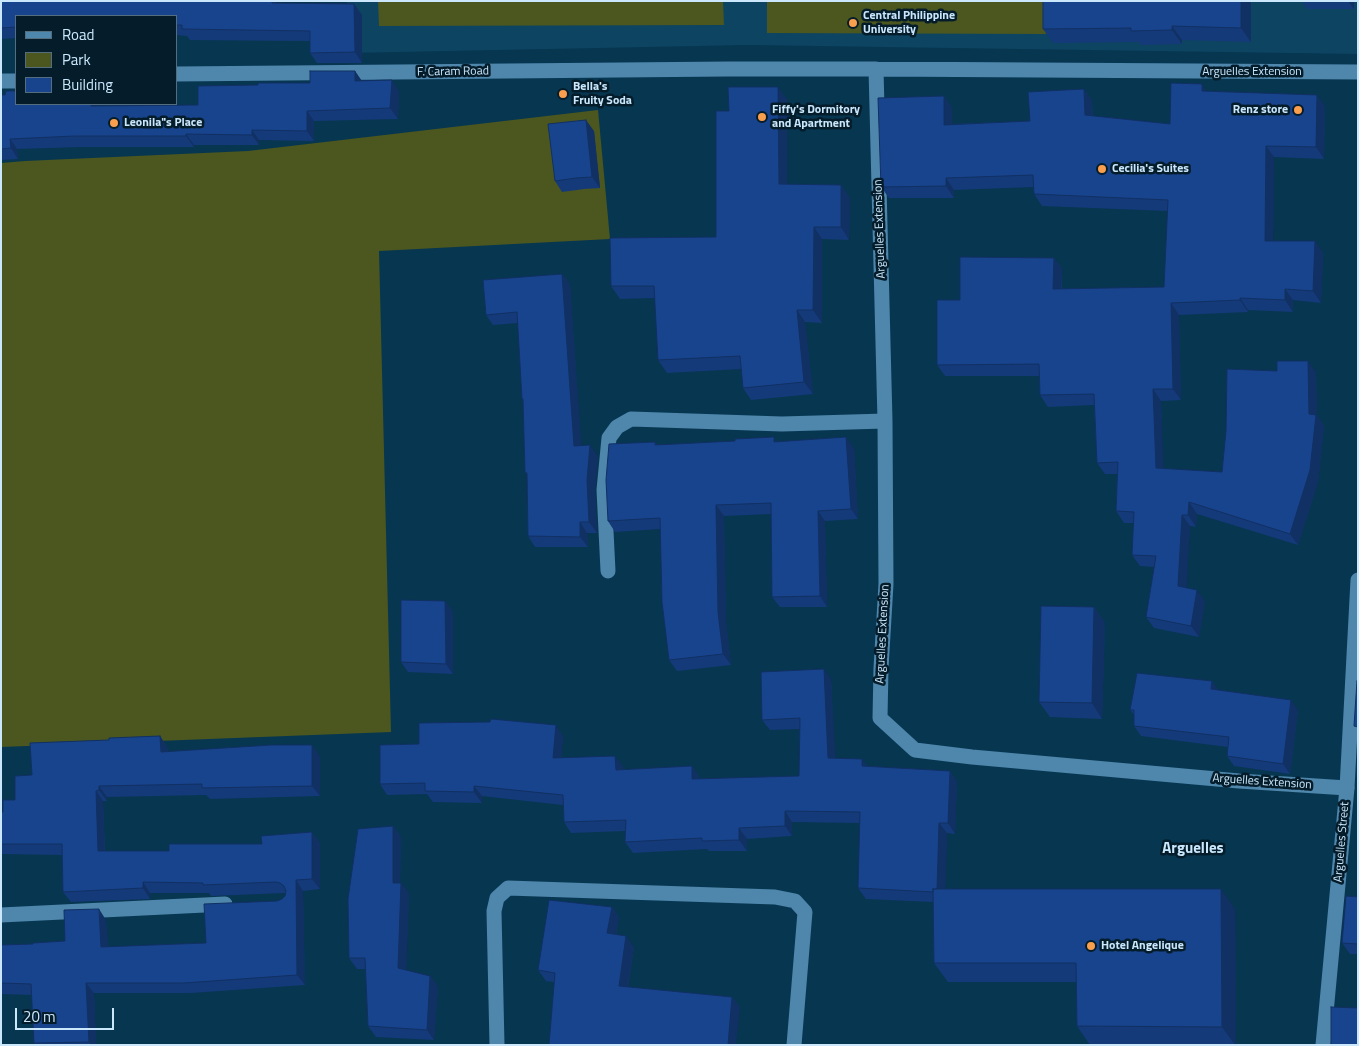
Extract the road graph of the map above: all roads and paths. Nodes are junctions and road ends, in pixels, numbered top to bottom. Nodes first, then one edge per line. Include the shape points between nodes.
1 (729, 69) joint
2 (876, 69) junction
3 (1358, 72) edge
4 (178, 74) edge
5 (15, 80) edge
6 (1, 82) edge
7 (885, 421) junction
8 (608, 570) dead end
9 (1358, 580) edge
10 (1347, 788) junction
11 (235, 904) edge
12 (1, 915) edge
13 (497, 1045) edge
14 (794, 1045) edge
15 (1323, 1045) edge

1 - 2 street, Arguelles Extension
1 - 4 street, F. Caram Road
2 - 3 street, Arguelles Extension
2 - 7 street, Arguelles Extension
5 - 6 street
7 - 8 street via 782,424 631,419 617,427 609,438 604,490
7 - 10 street, Arguelles Extension via 886,584 880,718 915,750 1229,781
9 - 10 street, Arguelles Street
10 - 15 street, Arguelles Street
11 - 12 street
13 - 14 street via 494,911 497,898 508,888 776,897 795,901 805,912

